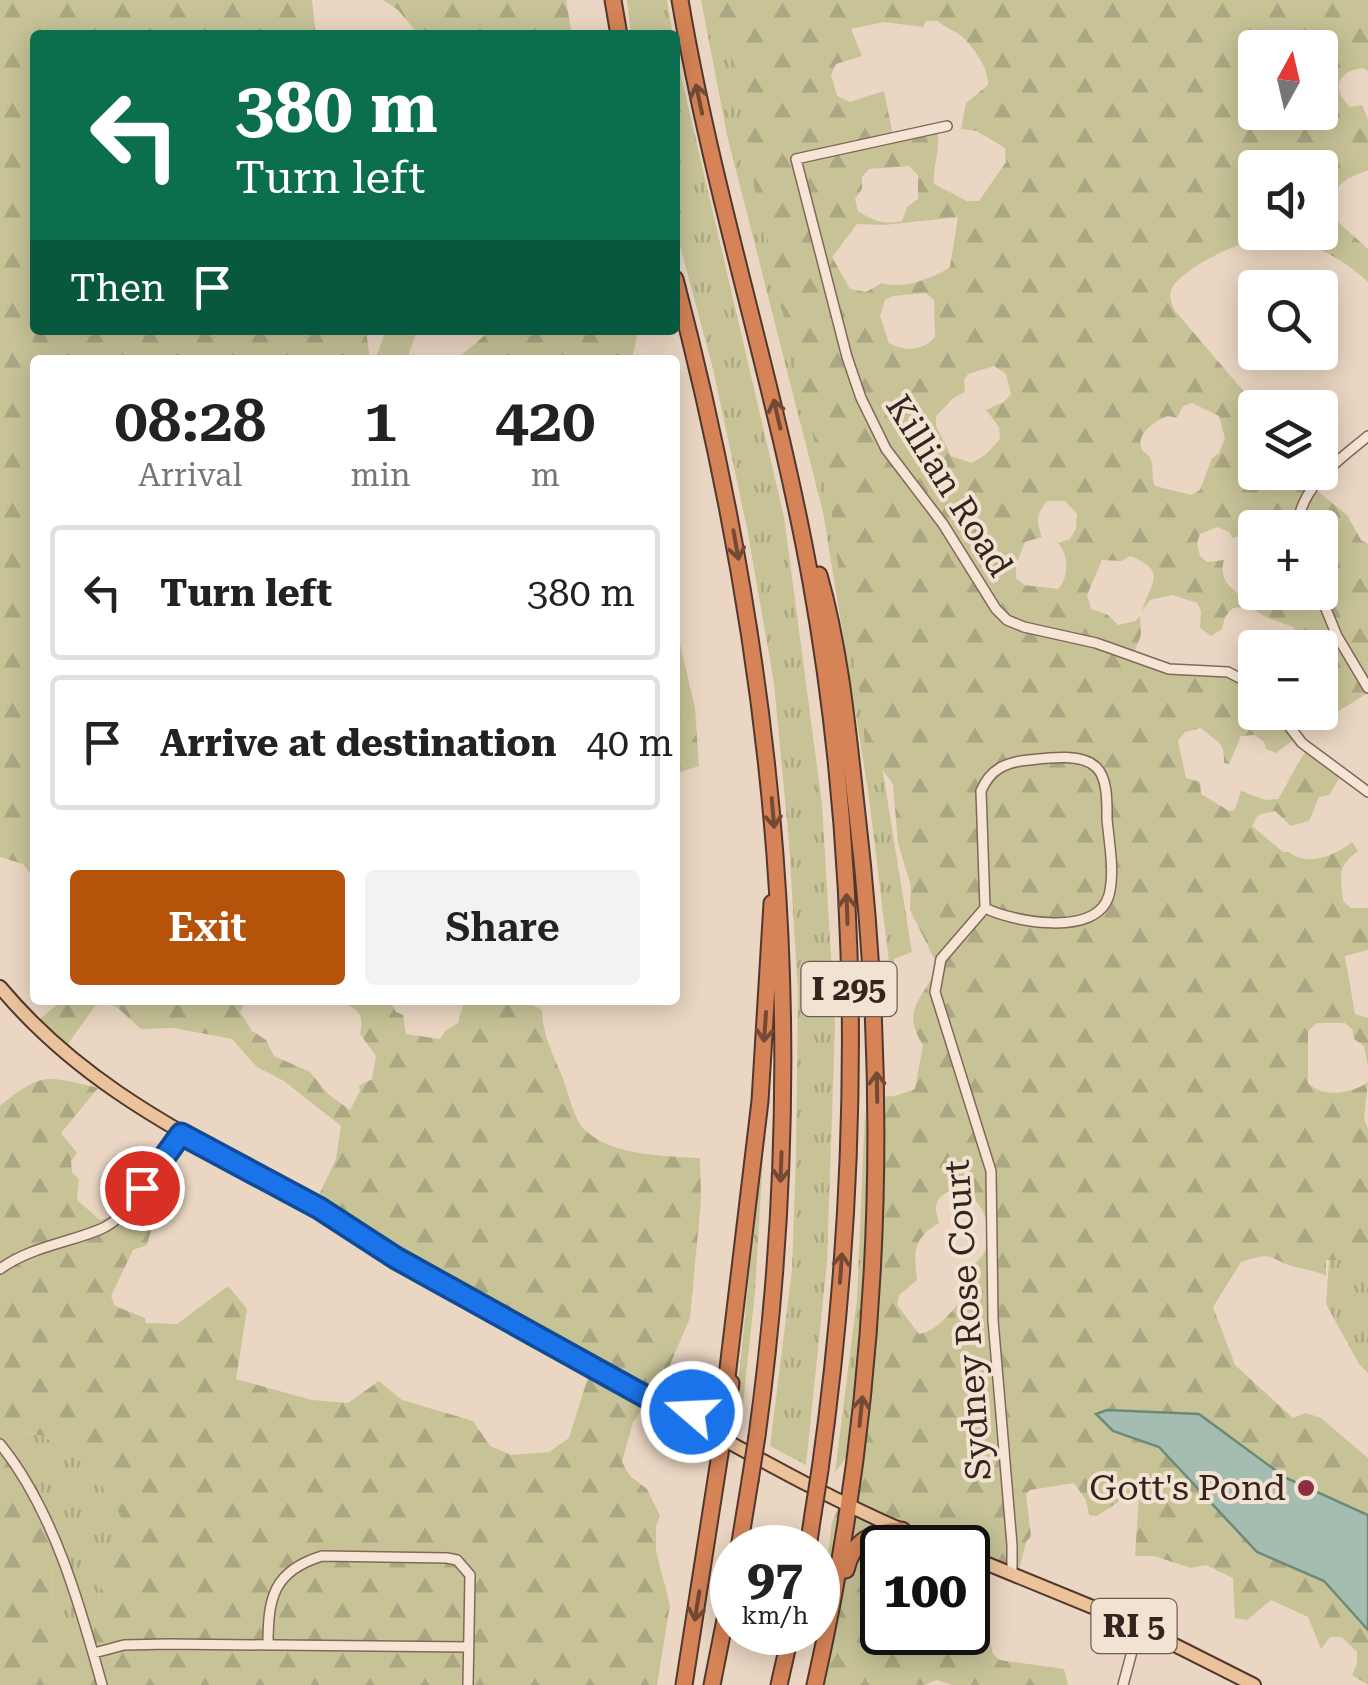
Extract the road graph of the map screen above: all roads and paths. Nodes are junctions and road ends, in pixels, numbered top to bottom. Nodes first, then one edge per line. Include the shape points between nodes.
1 (614, 0) edge
2 (680, 0) edge
3 (618, 30) edge
4 (947, 126) dead end
5 (680, 298) edge
6 (1368, 436) edge
7 (798, 510) junction
8 (1302, 510) edge
9 (1326, 610) edge
10 (1238, 677) edge
11 (1368, 688) edge
12 (1292, 730) edge
13 (1368, 792) edge
14 (777, 860) junction
15 (985, 908) junction
16 (0, 987) edge
17 (181, 1134) junction
18 (0, 1269) edge
19 (740, 1284) junction
20 (668, 1409) junction
21 (724, 1440) junction
22 (0, 1444) edge
23 (850, 1508) junction
24 (743, 1525) edge
25 (811, 1525) edge
26 (890, 1525) edge
27 (860, 1544) edge
28 (840, 1559) edge
29 (990, 1565) edge
30 (1012, 1574) junction
31 (840, 1598) edge
32 (1138, 1628) junction
33 (268, 1645) junction
34 (469, 1647) junction
35 (94, 1653) junction
36 (718, 1655) edge
37 (786, 1655) edge
38 (821, 1655) edge
39 (102, 1685) edge
40 (468, 1685) edge
41 (684, 1685) edge
42 (712, 1685) edge
43 (779, 1685) edge
44 (815, 1685) edge
45 (1123, 1685) edge
46 (1254, 1685) edge

1 - 3 highway
7 -> 2 highway, I 295
4 - 10 street, Killian Road via 796,159 853,380 886,449 1007,620 1169,669
5 -> 14 highway, I 295 via 737,546
6 - 8 street via 1318,479
23 -> 7 highway via 875,1238 873,998 838,673 821,581
25 -> 7 highway, I 295, bridge via 843,1236 848,958 833,731
9 - 11 street
12 - 13 street
14 -> 19 highway
14 -> 24 highway, I 295, bridge via 781,1178 774,1290
15 - 15 street via 981,790 988,775 1025,760 1067,758 1096,766 1107,806 1111,873 1103,908 1090,917 1051,923
15 - 30 street, Sydney Rose Court via 941,958 935,992 990,1171 992,1320
16 - 17 main road via 86,1069
17 - 18 street via 122,1216
17 - 20 main road
19 - 20 highway via 720,1395 699,1410
19 - 21 highway
20 - 21 main road
21 - 23 main road
21 -> 41 highway
22 - 35 street via 48,1524
23 - 26 main road
23 - 28 highway
27 - 31 highway
29 - 30 main road, RI 5
30 - 32 main road, RI 5
32 - 45 street
32 - 46 main road, RI 5
33 - 34 street
33 - 34 street via 273,1592 293,1570 322,1556 457,1560 470,1575
33 - 35 street via 124,1644
34 - 40 street
35 - 39 street
36 - 42 highway
37 - 43 highway
38 - 44 highway

